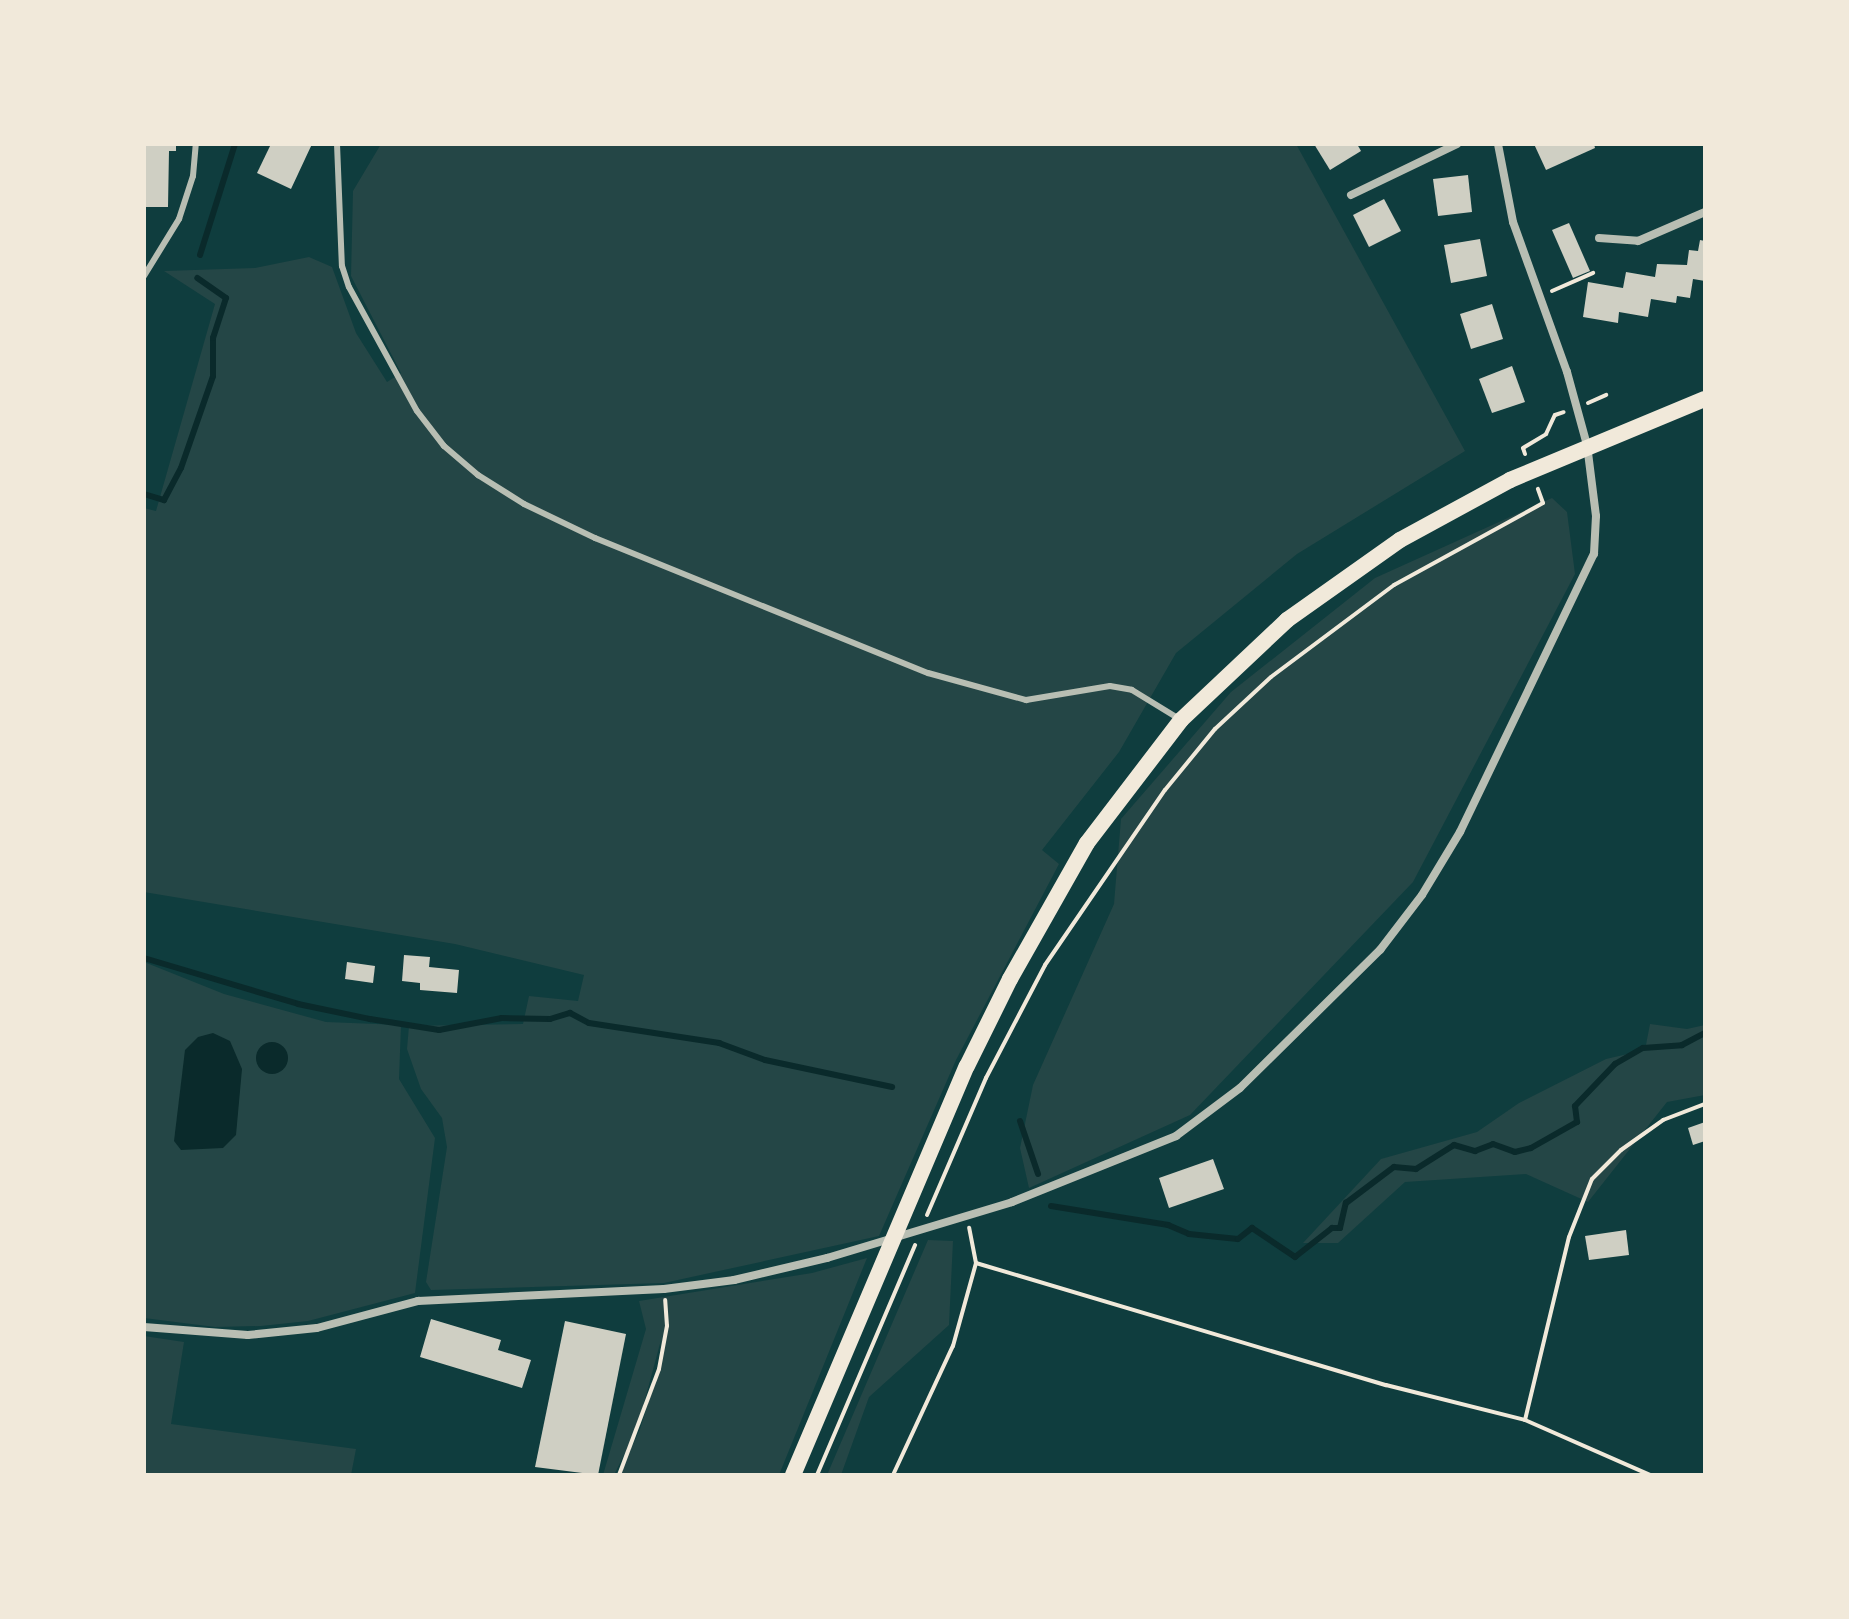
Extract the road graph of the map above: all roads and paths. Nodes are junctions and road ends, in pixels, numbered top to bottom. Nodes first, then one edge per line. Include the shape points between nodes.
1 (196, 144) edge
2 (337, 144) edge
3 (1457, 144) edge
4 (1498, 144) edge
5 (1351, 195) dead end
6 (1705, 212) edge
7 (1599, 238) dead end
8 (1593, 273) dead end
9 (144, 276) edge
10 (1552, 291) dead end
11 (1705, 399) edge
12 (1577, 407) junction
13 (1587, 445) junction
14 (1531, 471) junction
15 (1181, 720) junction
16 (1705, 1104) edge
17 (937, 1192) dead end
18 (967, 1218) junction
19 (976, 1263) junction
20 (664, 1289) junction
21 (893, 1295) dead end
22 (144, 1327) edge
23 (1525, 1420) junction
24 (619, 1475) edge
25 (793, 1475) edge
26 (817, 1475) edge
27 (893, 1475) edge
28 (1650, 1475) edge

1 - 9 lane via 193,176 179,219
2 - 15 lane via 342,266 349,287 417,411 444,446 478,475 595,538 928,673 1026,700 1110,686 1132,690
3 - 5 street
4 - 12 street via 1513,222
6 - 7 street via 1638,241
8 - 10 path
11 - 13 main road
12 - 13 street
12 - 14 path via 1555,415 1546,434 1523,448
13 - 14 main road
13 - 18 street via 1596,516 1594,554 1460,832 1380,950 1240,1088 1191,1126 1147,1150
14 - 15 main road via 1347,575 1224,676
14 - 17 path via 1543,503 1394,585 1271,677 1215,729 1103,876 1045,965 986,1078
15 - 25 main road via 1131,780 1056,894 955,1093
16 - 23 path via 1663,1120 1592,1179 1569,1237
18 - 19 path
18 - 20 street via 827,1258
19 - 23 path via 1386,1385
19 - 27 path via 953,1346
20 - 22 street via 418,1301 317,1328 248,1335
20 - 24 path via 667,1326 659,1369
21 - 26 path
23 - 28 path

